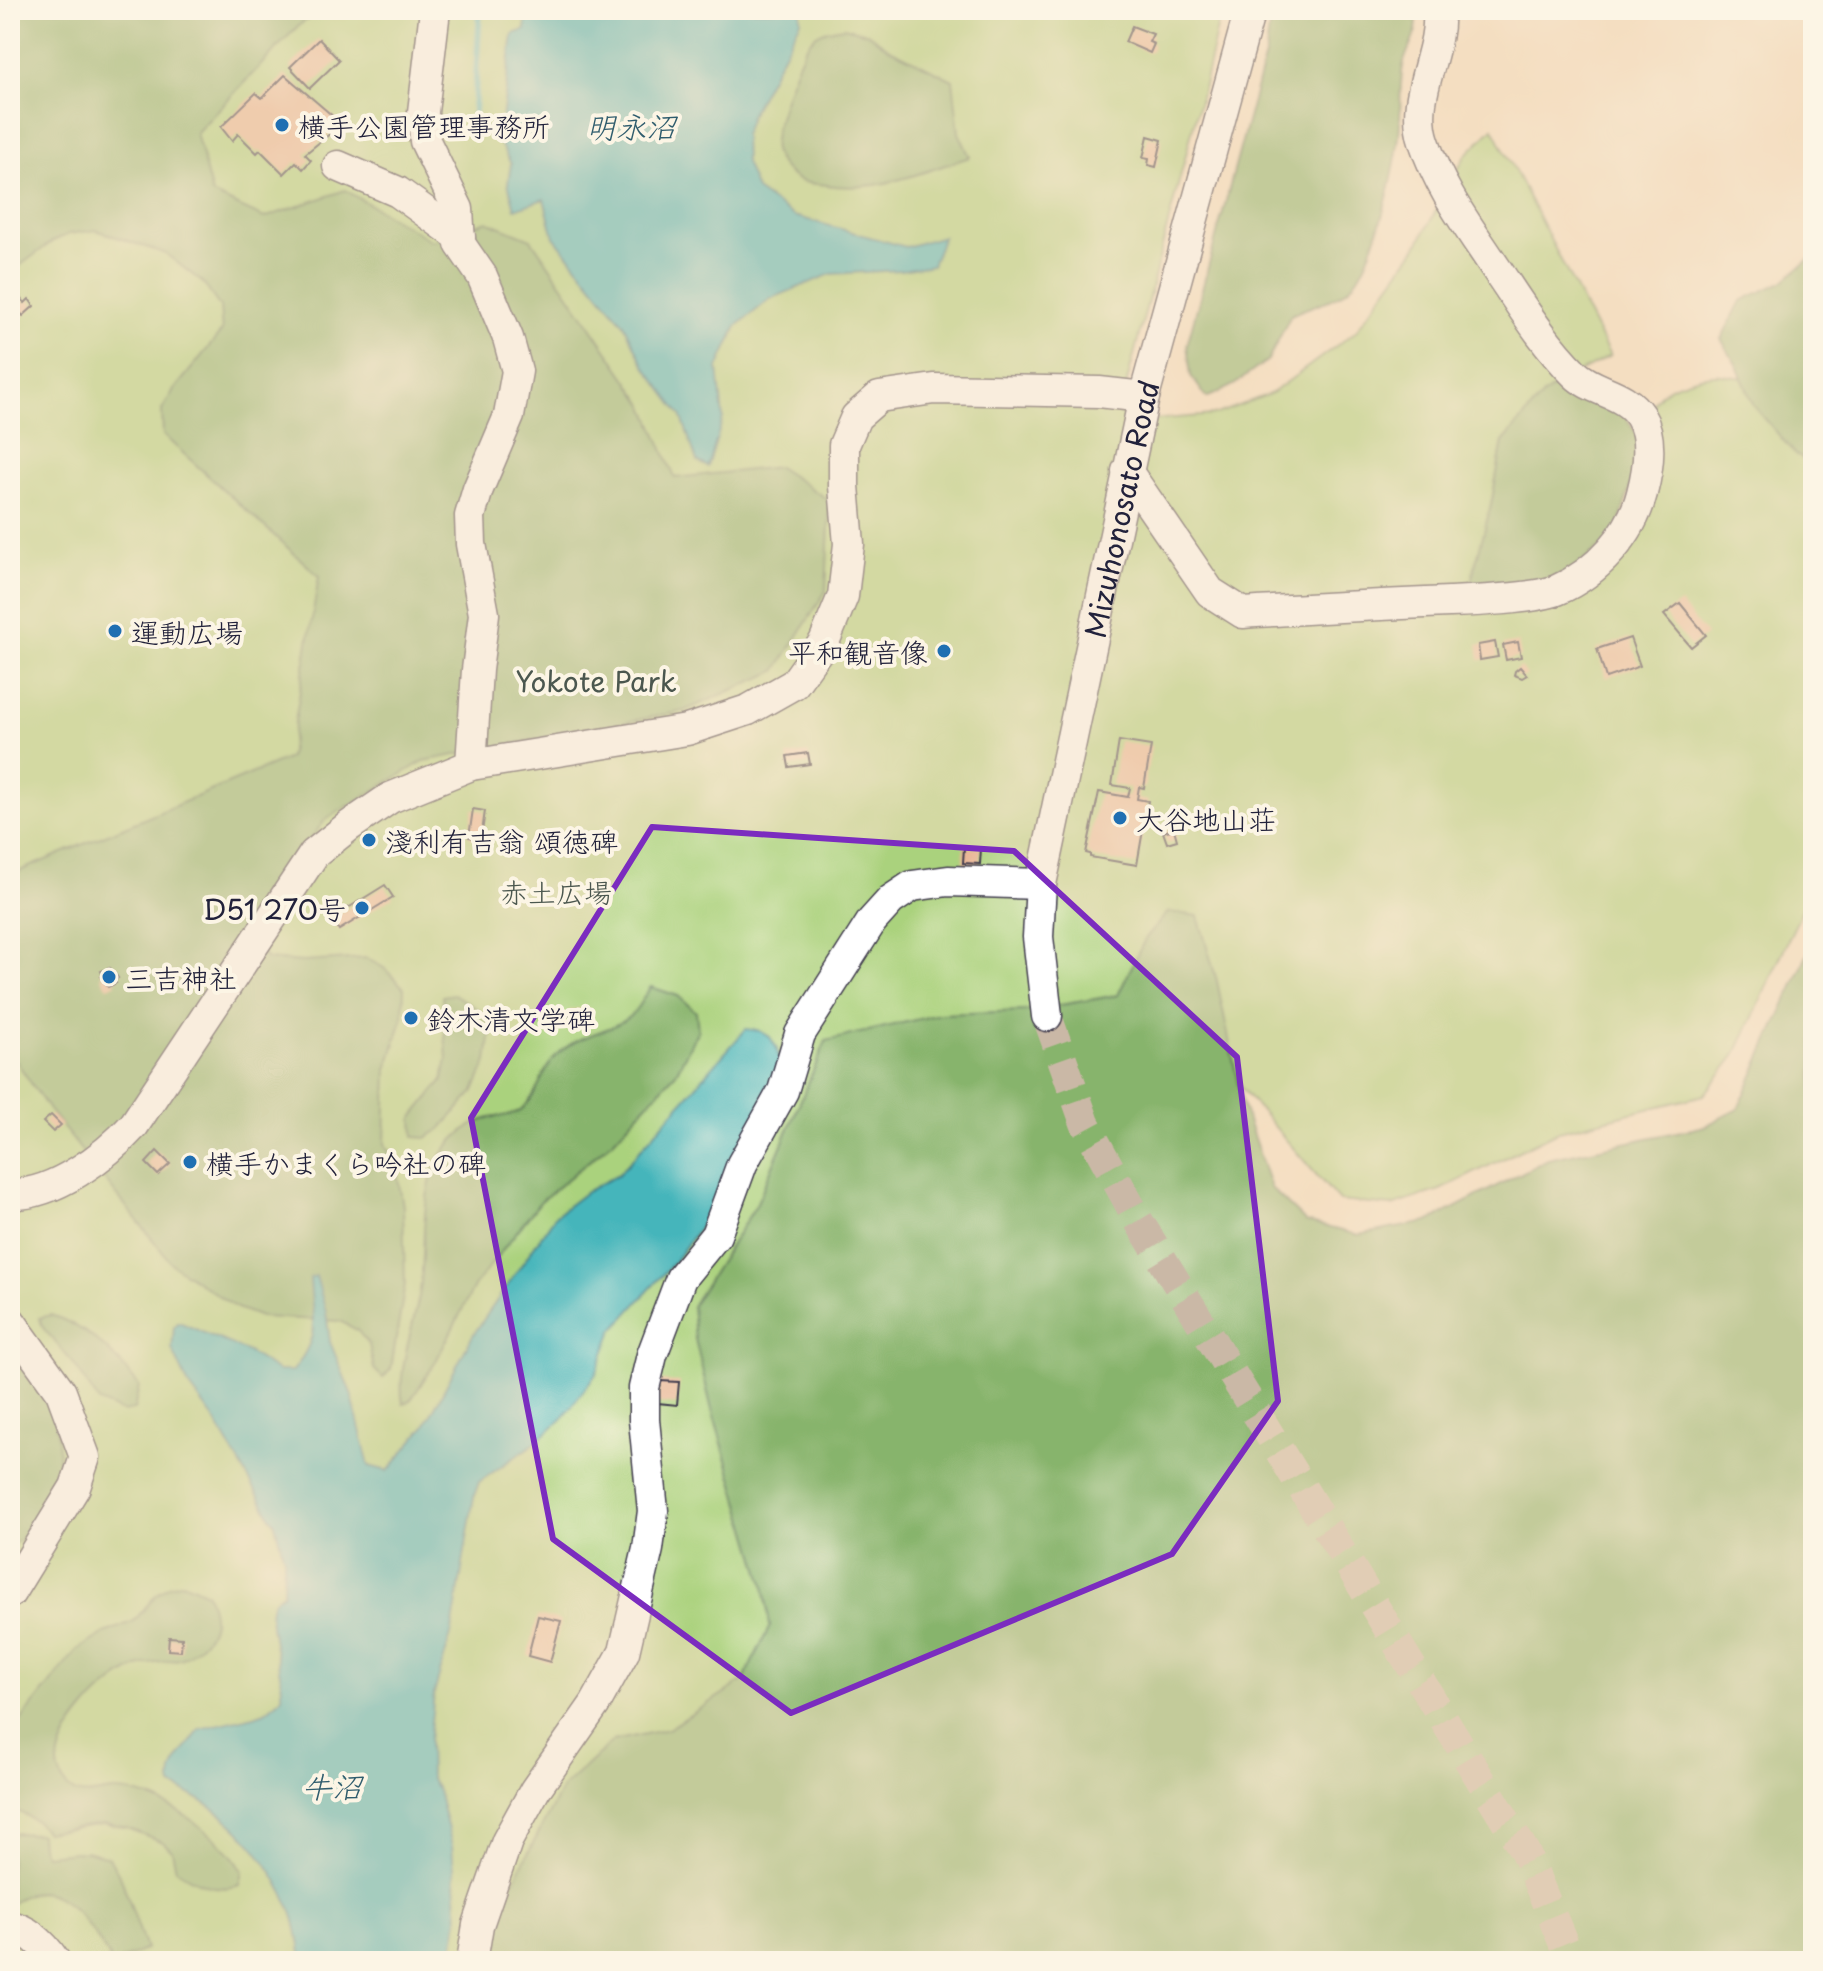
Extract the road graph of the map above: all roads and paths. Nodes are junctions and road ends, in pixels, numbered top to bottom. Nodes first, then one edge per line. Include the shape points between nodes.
1 (435, 10) edge
2 (1250, 10) edge
3 (1438, 10) edge
4 (338, 166) dead end
5 (460, 237) junction
6 (1144, 397) junction
7 (1127, 471) junction
8 (471, 765) junction
9 (1041, 884) junction
10 (1047, 1016) tunnel mouth
11 (10, 1194) edge
12 (10, 1321) edge
13 (10, 1593) edge
14 (10, 1926) edge
15 (55, 1961) edge
16 (472, 1961) edge

1 - 5 street via 423,112 425,141 458,209
2 - 6 street, Mizuhonosato Road
3 - 7 street via 1421,97 1422,137 1441,186 1551,350 1581,380 1623,399 1640,416 1649,444 1644,486 1621,539 1591,570 1556,590 1493,600 1243,613 1210,592
4 - 5 street via 398,192
5 - 8 street via 482,276 517,371 509,416 470,516 484,614
6 - 7 street, Mizuhonosato Road
6 - 8 street via 934,389 879,397 856,417 844,445 849,544 843,596 824,642 794,684 748,710 687,730
7 - 9 street, Mizuhonosato Road
8 - 11 street via 390,798 314,854 119,1142 64,1180 27,1194
9 - 10 street, Mizuhonosato Road via 1038,937
9 - 16 street via 948,881 912,886 872,921 800,1034 783,1091 742,1164 716,1235 681,1278 652,1355 644,1420 653,1511 624,1652 507,1841 478,1925
12 - 13 street via 61,1392 85,1457 75,1487
14 - 15 street via 23,1929

